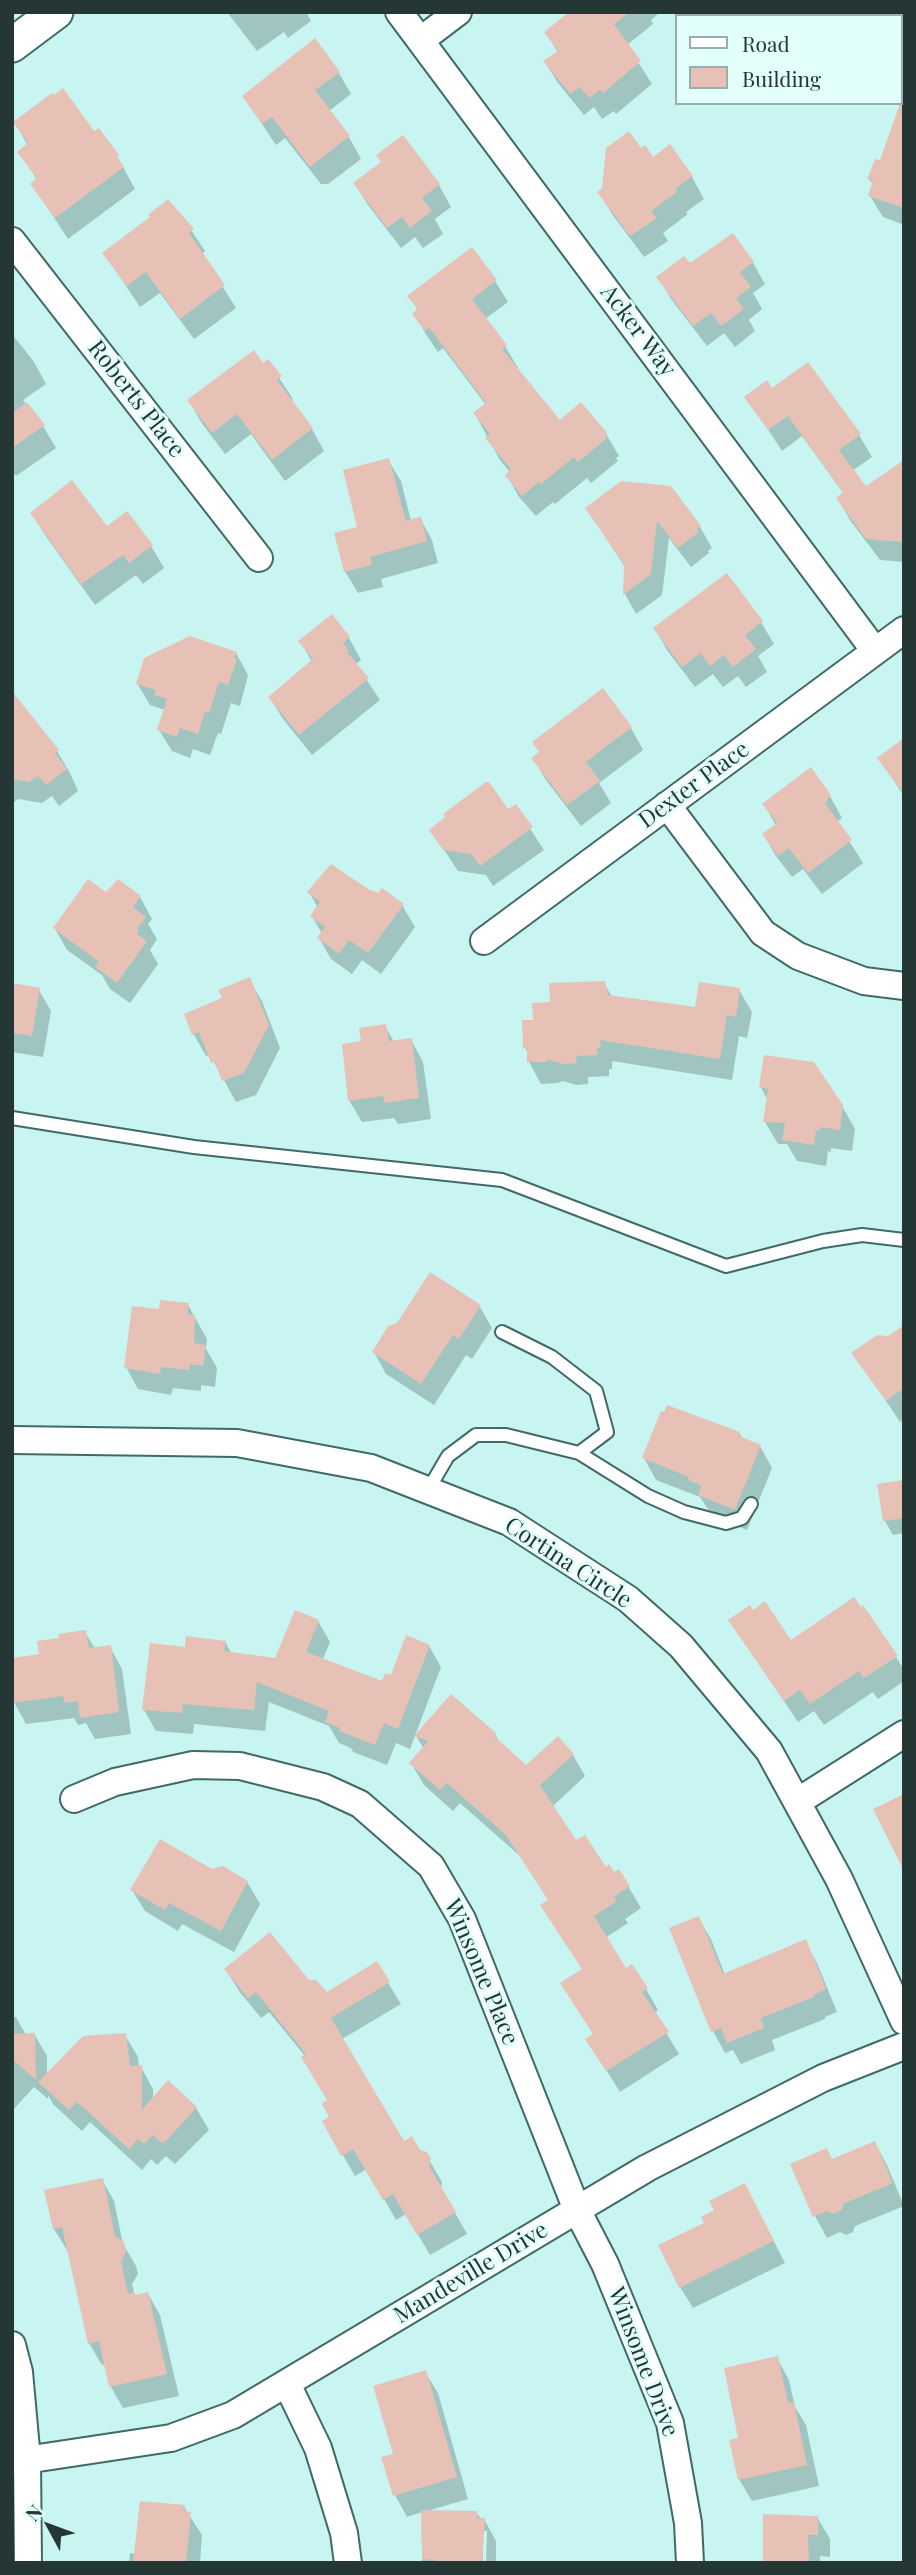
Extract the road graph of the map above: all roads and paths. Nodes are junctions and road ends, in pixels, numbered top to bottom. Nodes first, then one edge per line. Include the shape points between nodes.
1 (56, 12) edge
2 (399, 12) edge
3 (458, 12) edge
4 (421, 40) junction
5 (12, 45) edge
6 (12, 241) edge
7 (259, 558) dead end
8 (904, 630) edge
9 (875, 651) junction
10 (667, 805) junction
11 (484, 941) dead end
12 (904, 986) edge
13 (12, 1118) edge
14 (904, 1241) edge
15 (502, 1332) dead end
16 (12, 1440) edge
17 (579, 1453) junction
18 (428, 1490) junction
19 (751, 1504) dead end
20 (904, 1734) edge
21 (74, 1798) dead end
22 (797, 1802) junction
23 (904, 2021) edge
24 (904, 2046) edge
25 (578, 2210) junction
26 (12, 2345) edge
27 (286, 2384) junction
28 (19, 2461) edge
29 (28, 2563) edge
30 (348, 2563) edge
31 (690, 2563) edge

1 - 5 street
2 - 4 street, Acker Way
3 - 4 street
4 - 9 street, Acker Way
6 - 7 street, Roberts Place
8 - 9 street, Dexter Place
9 - 10 street, Dexter Place
10 - 11 street, Dexter Place
10 - 12 street via 763,933 798,956 864,981
13 - 14 lane via 222,1150 502,1180 726,1266 862,1235
15 - 17 lane via 552,1357 596,1391 607,1432
16 - 18 street, Cortina Circle via 237,1443 371,1468
17 - 18 lane via 506,1435 476,1435 448,1456
17 - 19 lane via 648,1496 684,1512 726,1523 742,1518
18 - 22 street, Cortina Circle via 509,1522 628,1599 681,1646 769,1751
20 - 22 street
21 - 25 street, Winsome Place via 115,1782 193,1765 240,1766 323,1787 360,1804 431,1866 462,1919
22 - 23 street, Cortina Circle via 839,1879
24 - 25 street, Mandeville Drive via 811,2084 647,2168
25 - 27 street, Mandeville Drive
25 - 31 street, Winsome Drive via 605,2263 670,2423 688,2523
26 - 28 street via 19,2372
27 - 28 street, Mandeville Drive via 233,2415 172,2438
27 - 30 street via 318,2448 344,2533
28 - 29 street

